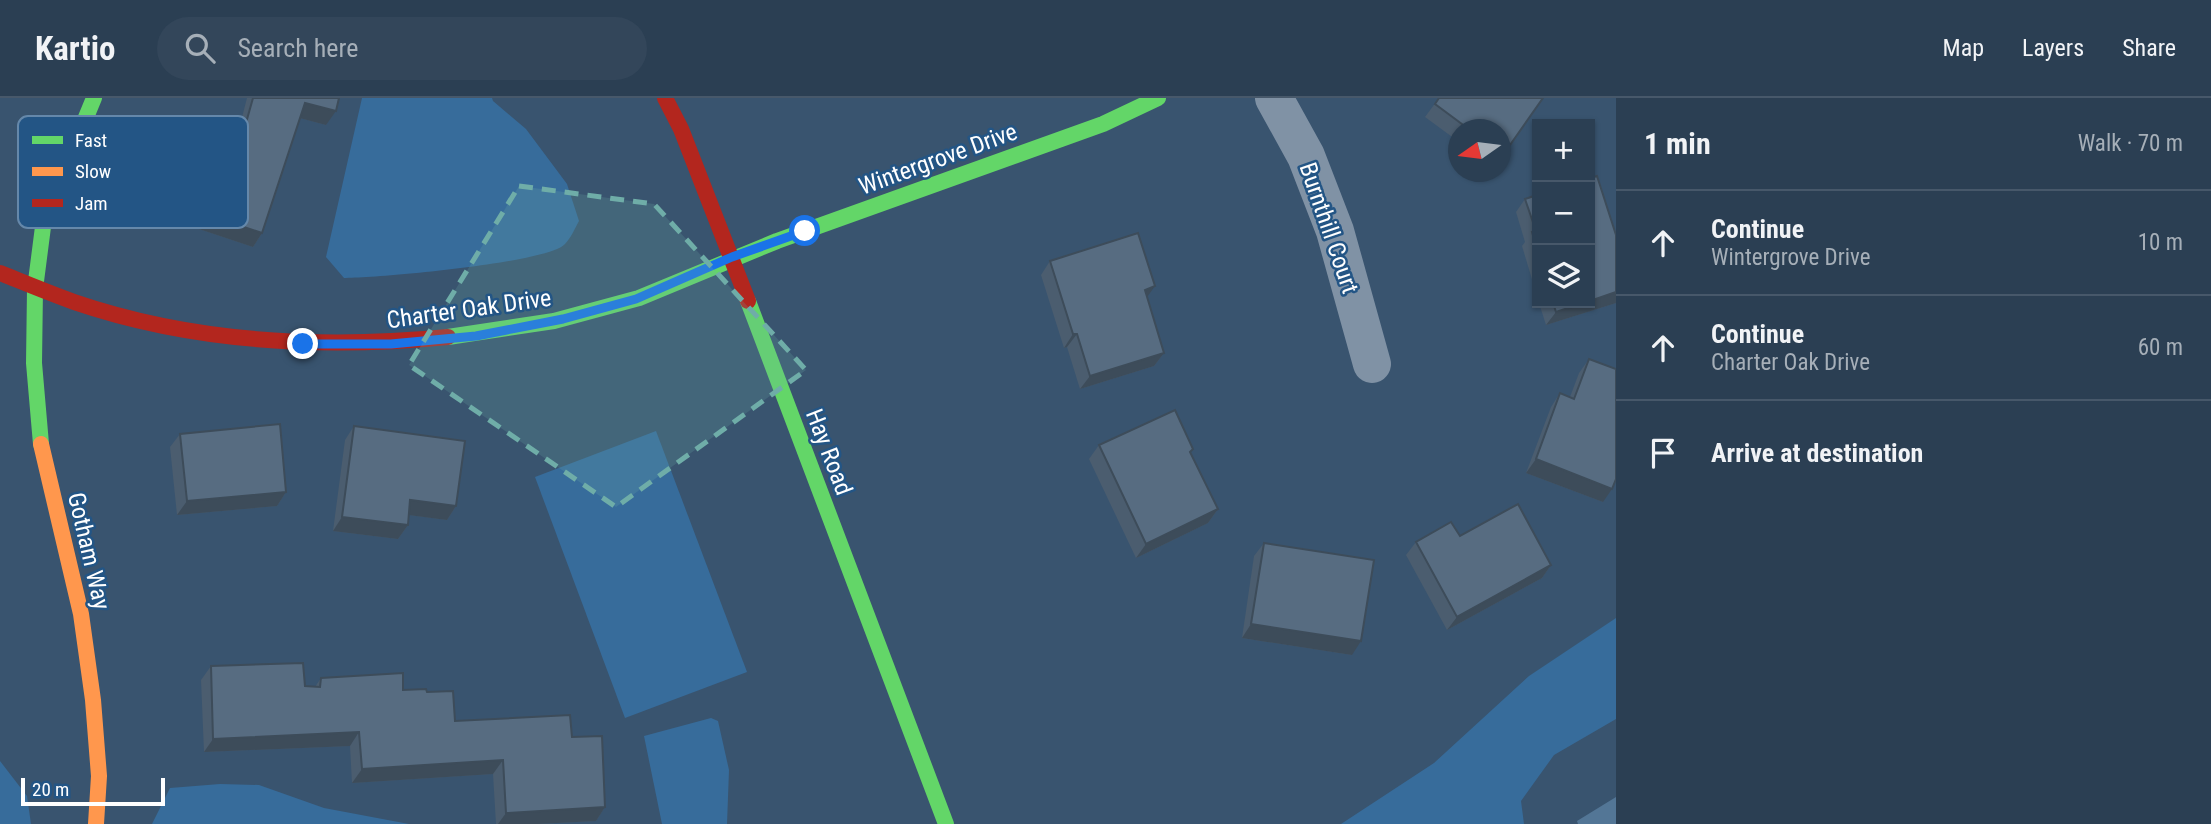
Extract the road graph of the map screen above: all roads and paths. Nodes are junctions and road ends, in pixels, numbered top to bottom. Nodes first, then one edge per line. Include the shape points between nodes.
1 (94, 98) edge
2 (664, 98) edge
3 (1158, 98) edge
4 (1274, 98) edge
5 (87, 116) edge
6 (43, 228) edge
7 (732, 257) junction
8 (0, 274) edge
9 (35, 289) junction
10 (1372, 364) dead end
11 (96, 824) edge
12 (946, 824) edge

1 - 5 street, Gotham Way
2 - 7 street, Hay Road
3 - 7 street, Wintergrove Drive via 1103,124
4 - 10 street, Burnthill Court via 1306,156 1335,231
6 - 9 street, Gotham Way
7 - 9 street, Charter Oak Drive via 636,299 563,319 476,336 391,344 303,344 214,335 127,317
7 - 12 street, Hay Road
8 - 9 street, Charter Oak Drive
9 - 11 street, Gotham Way via 34,363 41,448 81,614 98,763

